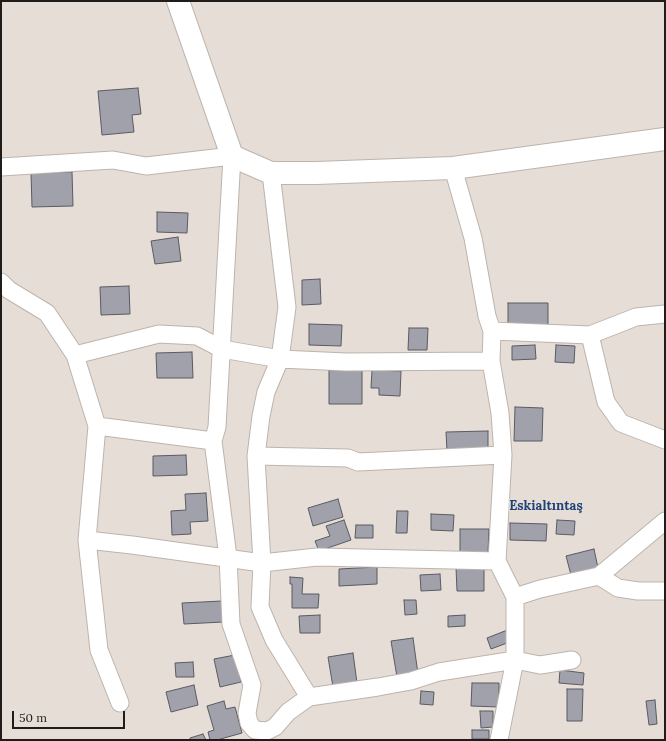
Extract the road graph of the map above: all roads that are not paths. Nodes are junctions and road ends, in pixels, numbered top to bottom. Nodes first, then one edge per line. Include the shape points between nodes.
1 (178, 1) edge
2 (665, 139) edge
3 (232, 156) junction
4 (1, 168) edge
5 (453, 168) junction
6 (271, 173) junction
7 (1, 282) edge
8 (665, 314) edge
9 (492, 331) junction
10 (590, 335) junction
11 (222, 349) junction
12 (75, 355) junction
13 (280, 359) junction
14 (491, 361) junction
15 (97, 426) junction
16 (665, 440) edge
17 (213, 441) junction
18 (503, 455) junction
19 (256, 456) junction
20 (665, 521) edge
21 (87, 540) junction
22 (228, 557) junction
23 (497, 561) junction
24 (262, 563) junction
25 (599, 576) junction
26 (665, 591) edge
27 (515, 597) junction
28 (515, 660) junction
29 (572, 660) dead end
30 (309, 697) junction
31 (120, 703) dead end
32 (499, 740) edge

1 - 3 street
2 - 5 street
3 - 4 street via 146,166 113,160
3 - 6 street
3 - 11 street
5 - 6 street via 316,174
5 - 9 street via 473,238
6 - 13 street via 287,307
7 - 12 street via 9,290 47,313
8 - 10 street via 636,317
9 - 10 street
9 - 14 street
10 - 16 street via 606,402 621,423
11 - 12 street via 197,336 159,334
11 - 13 street
11 - 17 street via 217,426
12 - 15 street
13 - 14 street via 346,362
13 - 19 street via 266,392
14 - 18 street via 500,413
15 - 17 street
15 - 21 street
17 - 22 street
18 - 19 street via 358,462 348,458
18 - 23 street
19 - 24 street
20 - 25 street
21 - 22 street
21 - 31 street via 99,650
22 - 24 street
22 - 30 street via 231,624 252,685 247,713 250,723 255,730 275,727 288,712
23 - 24 street via 317,557
23 - 27 street
24 - 30 street via 260,607 274,640
25 - 26 street via 618,588
25 - 27 street
27 - 28 street
28 - 29 street via 540,665
28 - 30 street via 439,672 411,681 378,687
28 - 32 street

